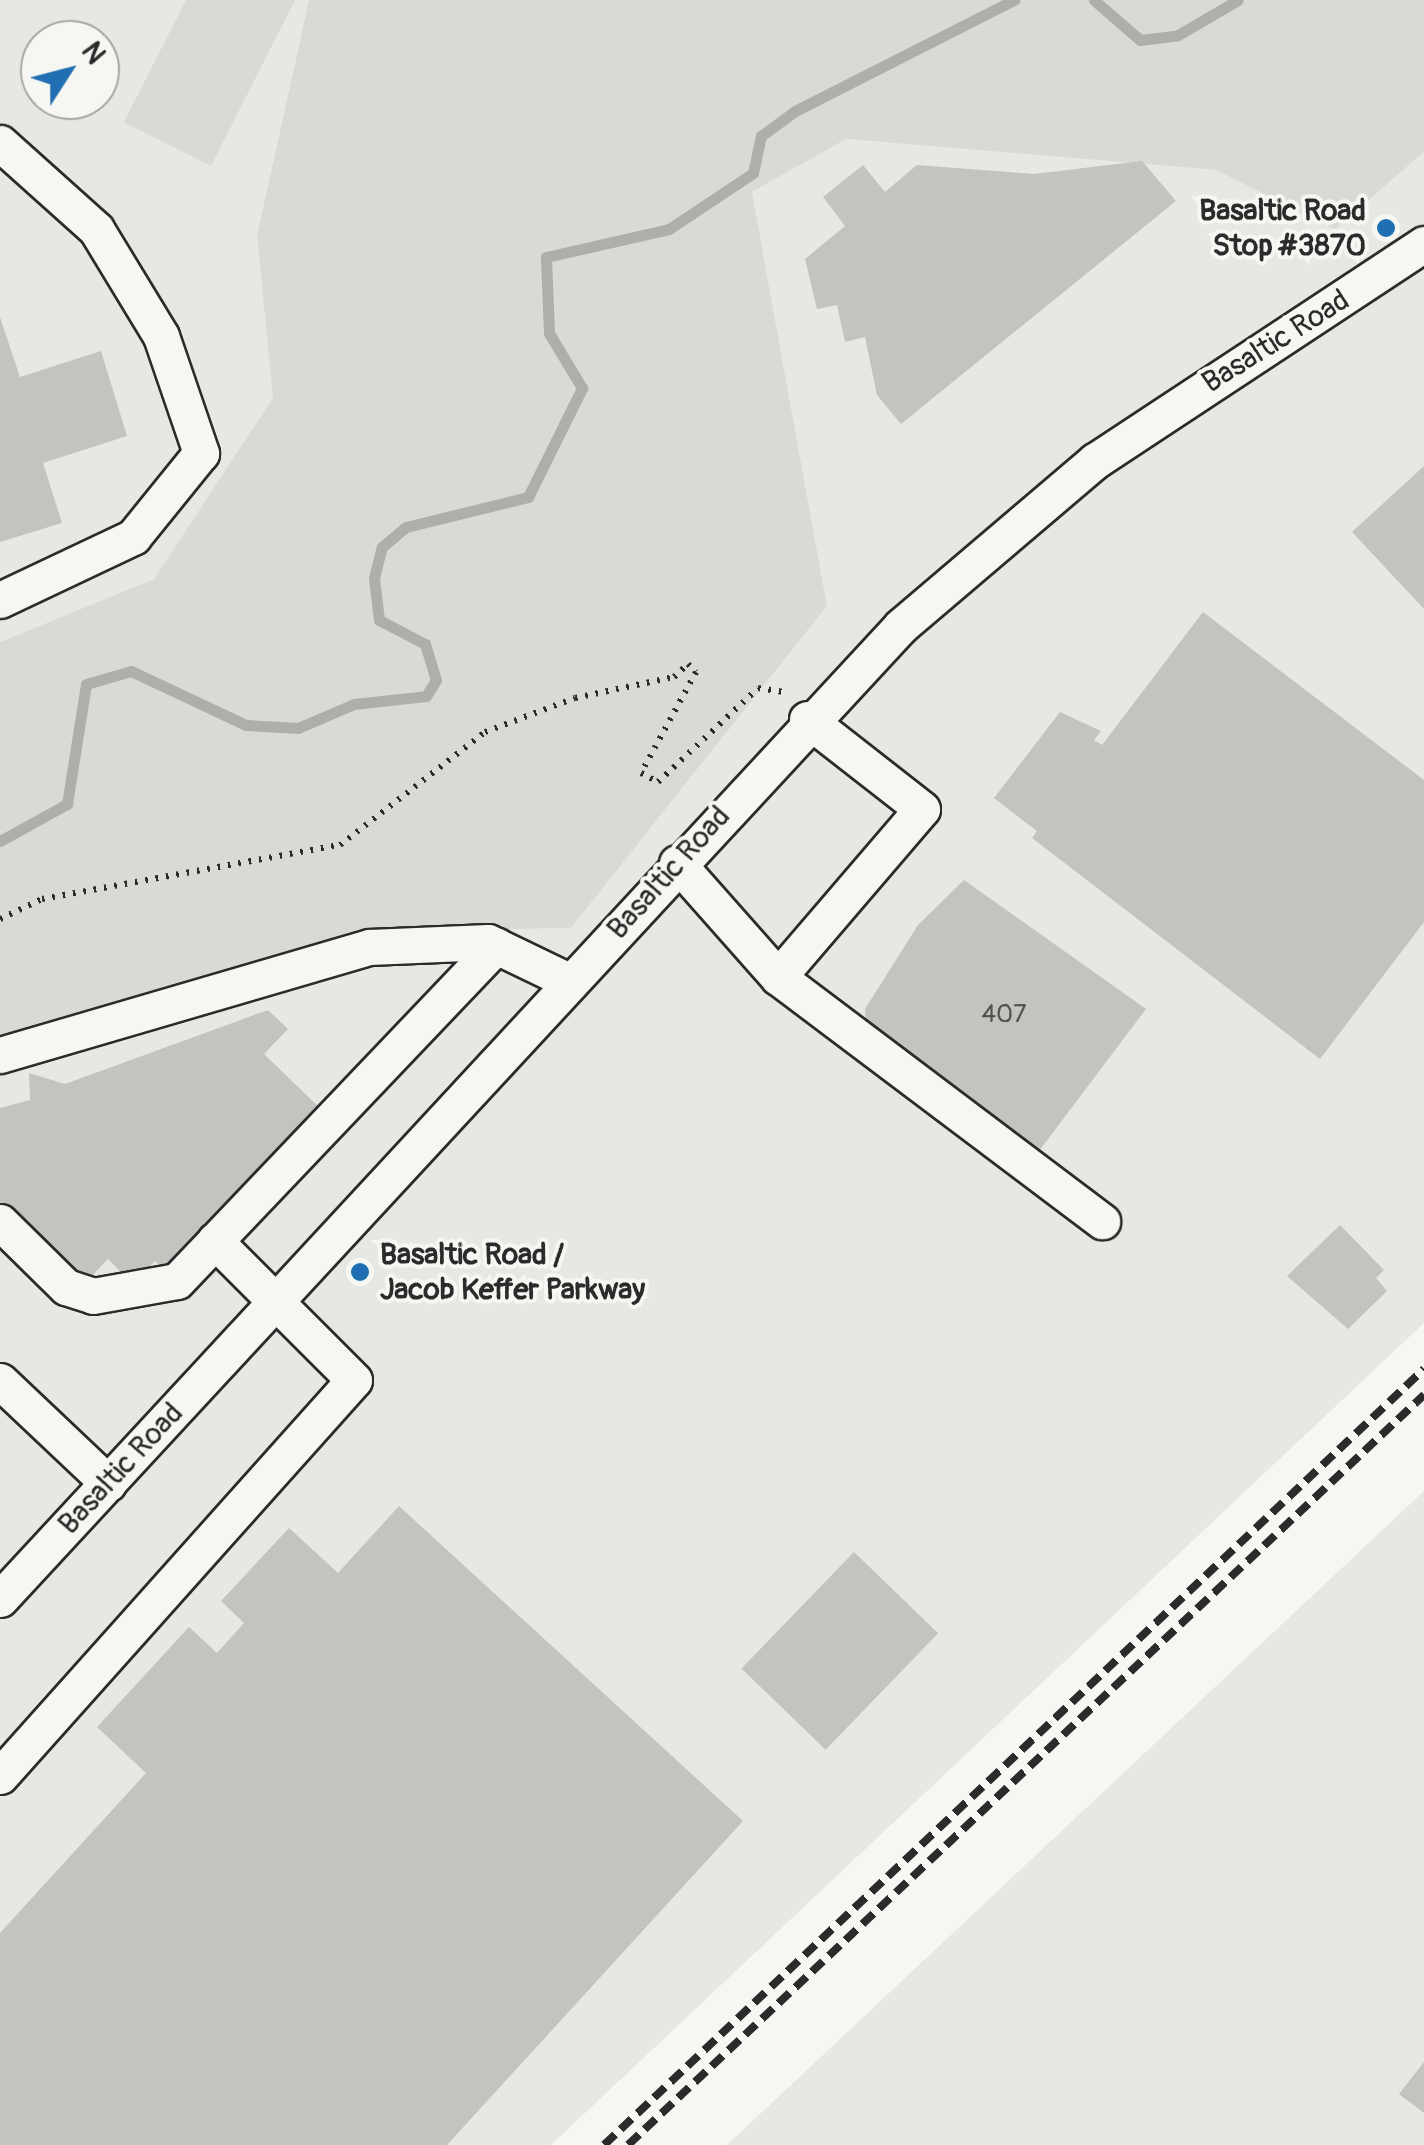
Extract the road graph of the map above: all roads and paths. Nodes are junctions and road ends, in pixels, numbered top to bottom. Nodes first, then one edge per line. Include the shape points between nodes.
1 (0, 143) edge
2 (1424, 244) edge
3 (0, 600) edge
4 (799, 706) junction
5 (677, 863) junction
6 (0, 919) edge
7 (496, 946) junction
8 (778, 977) junction
9 (571, 982) junction
10 (0, 1055) edge
11 (1102, 1221) dead end
12 (0, 1222) edge
13 (215, 1241) junction
14 (277, 1303) junction
15 (0, 1381) edge
16 (108, 1483) junction
17 (0, 1599) edge
18 (0, 1776) edge

1 - 3 street via 96,229 161,336 201,453 134,537
2 - 4 street, Basaltic Road via 1095,461
4 - 5 street, Basaltic Road
4 - 6 path via 758,688 658,782 642,773 696,672 688,664 674,676 575,698 485,732 340,845 42,899
4 - 8 street via 922,809
5 - 8 street
5 - 9 street, Basaltic Road
7 - 9 street
7 - 10 street via 368,947
7 - 13 street
8 - 11 street
9 - 14 street, Basaltic Road
12 - 13 street via 66,1287 93,1296 177,1281
13 - 14 street
14 - 16 street, Basaltic Road
14 - 18 street via 354,1380
15 - 16 street
16 - 17 street, Basaltic Road

